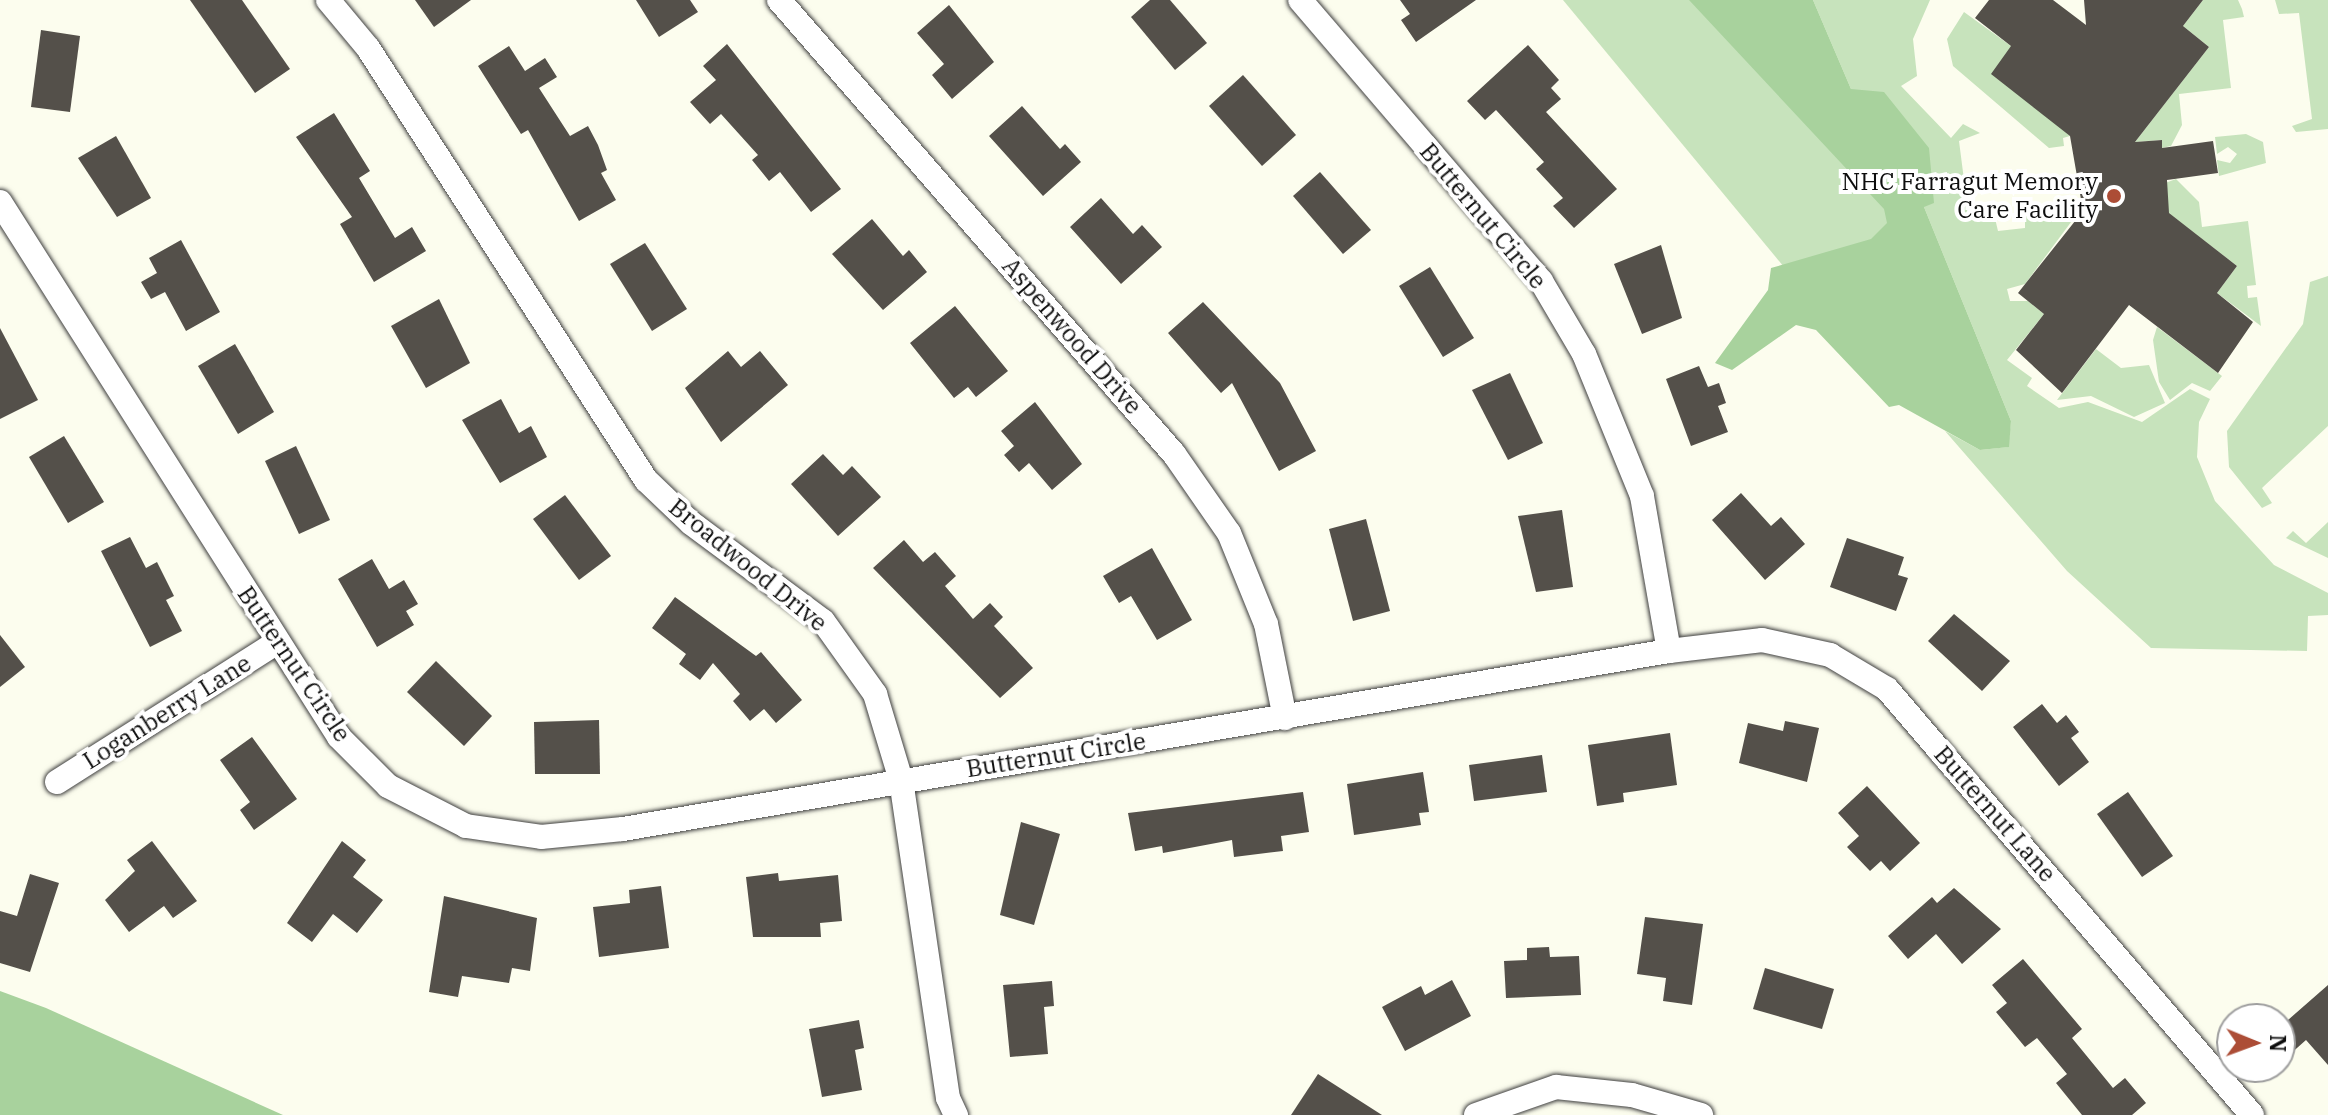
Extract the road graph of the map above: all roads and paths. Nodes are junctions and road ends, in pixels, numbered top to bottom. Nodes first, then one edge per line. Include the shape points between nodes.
1 (328, 0) edge
2 (779, 0) edge
3 (1300, 0) edge
4 (0, 202) edge
5 (276, 643) junction
6 (1669, 651) junction
7 (1285, 718) junction
8 (901, 780) junction
9 (57, 782) dead end
10 (956, 1115) edge
11 (1476, 1115) edge
12 (1701, 1115) edge
13 (2252, 1115) edge

1 - 8 street, Broadwood Drive via 368,48 646,480 691,523 823,621 875,694
2 - 7 street, Aspenwood Drive via 1174,454 1229,533 1266,624
3 - 6 street, Butternut Circle via 1541,281 1584,354 1642,496
4 - 5 street, Butternut Circle
5 - 8 street, Butternut Circle via 339,737 388,786 466,826 541,837 623,829
5 - 9 street, Loganberry Lane
6 - 7 street, Butternut Circle
6 - 13 street, Butternut Lane via 1762,640 1830,655 1887,689
7 - 8 street, Butternut Circle
8 - 10 street, Broadwood Drive via 948,1098
11 - 12 street via 1556,1087 1632,1095

